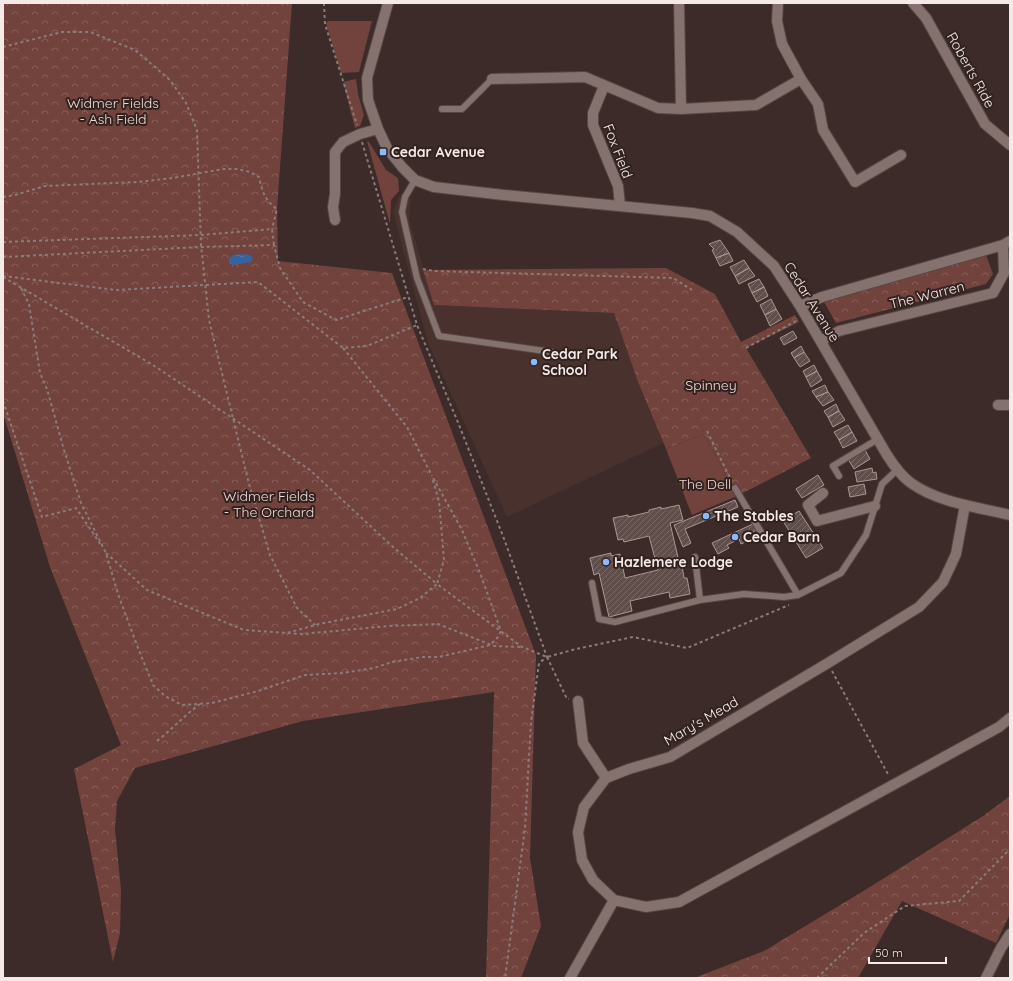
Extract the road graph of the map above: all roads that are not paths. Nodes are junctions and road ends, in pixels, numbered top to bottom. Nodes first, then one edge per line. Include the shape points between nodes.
1 (388, 3) edge
2 (679, 3) edge
3 (778, 3) edge
4 (912, 3) edge
5 (492, 79) joint
6 (801, 79) junction
7 (604, 86) junction
8 (442, 109) dead end
9 (681, 109) junction
10 (378, 129) junction
11 (1010, 145) edge
12 (901, 155) dead end
13 (415, 180) junction
14 (620, 205) junction
15 (335, 220) dead end
16 (1006, 243) edge
17 (800, 306) junction
18 (821, 341) junction
19 (552, 352) dead end
20 (998, 405) dead end
21 (1010, 405) edge
22 (878, 439) junction
23 (897, 470) junction
24 (839, 476) dead end
25 (735, 488) road end
26 (823, 493) dead end
27 (965, 504) junction
28 (875, 506) junction
29 (1010, 515) edge
30 (695, 558) dead end
31 (592, 584) dead end
32 (798, 595) junction
33 (700, 600) junction
34 (578, 701) road end
35 (1010, 718) edge
36 (606, 778) junction
37 (614, 900) junction
38 (1010, 934) edge
39 (570, 978) edge
40 (986, 978) edge

1 - 10 street, Cedar Avenue via 367,78 368,100
2 - 9 street
3 - 6 street via 777,21 782,44
4 - 11 street, Roberts Ride via 926,18 985,124
5 - 7 street via 585,77
5 - 8 lane via 462,109
6 - 9 street via 756,104
6 - 12 street via 818,104 823,130 852,184
7 - 9 street via 658,108
7 - 14 street, Fox Field via 593,113 593,125 618,186
10 - 13 street, Cedar Avenue via 387,148
10 - 15 street via 343,142 335,152
13 - 14 street, Cedar Avenue via 434,187
13 - 19 lane via 405,197 402,212 418,278 439,336
14 - 17 street, Cedar Avenue via 710,216 736,232 774,266
16 - 17 street, The Warren via 822,296
16 - 18 street, The Warren via 1004,274 994,293 840,331
17 - 18 street, Cedar Avenue
18 - 22 street, Cedar Avenue
20 - 21 street
22 - 23 street, Cedar Avenue
22 - 24 lane via 832,466
23 - 27 street, Cedar Avenue via 911,483 934,496
23 - 28 lane via 882,484
25 - 32 lane
26 - 28 street via 808,505 817,520
27 - 29 street, Cedar Avenue
27 - 36 street, Mary's Mead via 956,554 943,582 919,607 670,756
28 - 32 lane via 866,535 841,573
30 - 33 lane
31 - 33 lane via 599,619 615,622
32 - 33 lane via 784,597 744,594
34 - 36 street via 583,743
35 - 37 street via 999,727 679,902 646,907
36 - 37 street via 584,807 578,832 582,860 593,880
37 - 39 street
38 - 40 street via 1000,948

